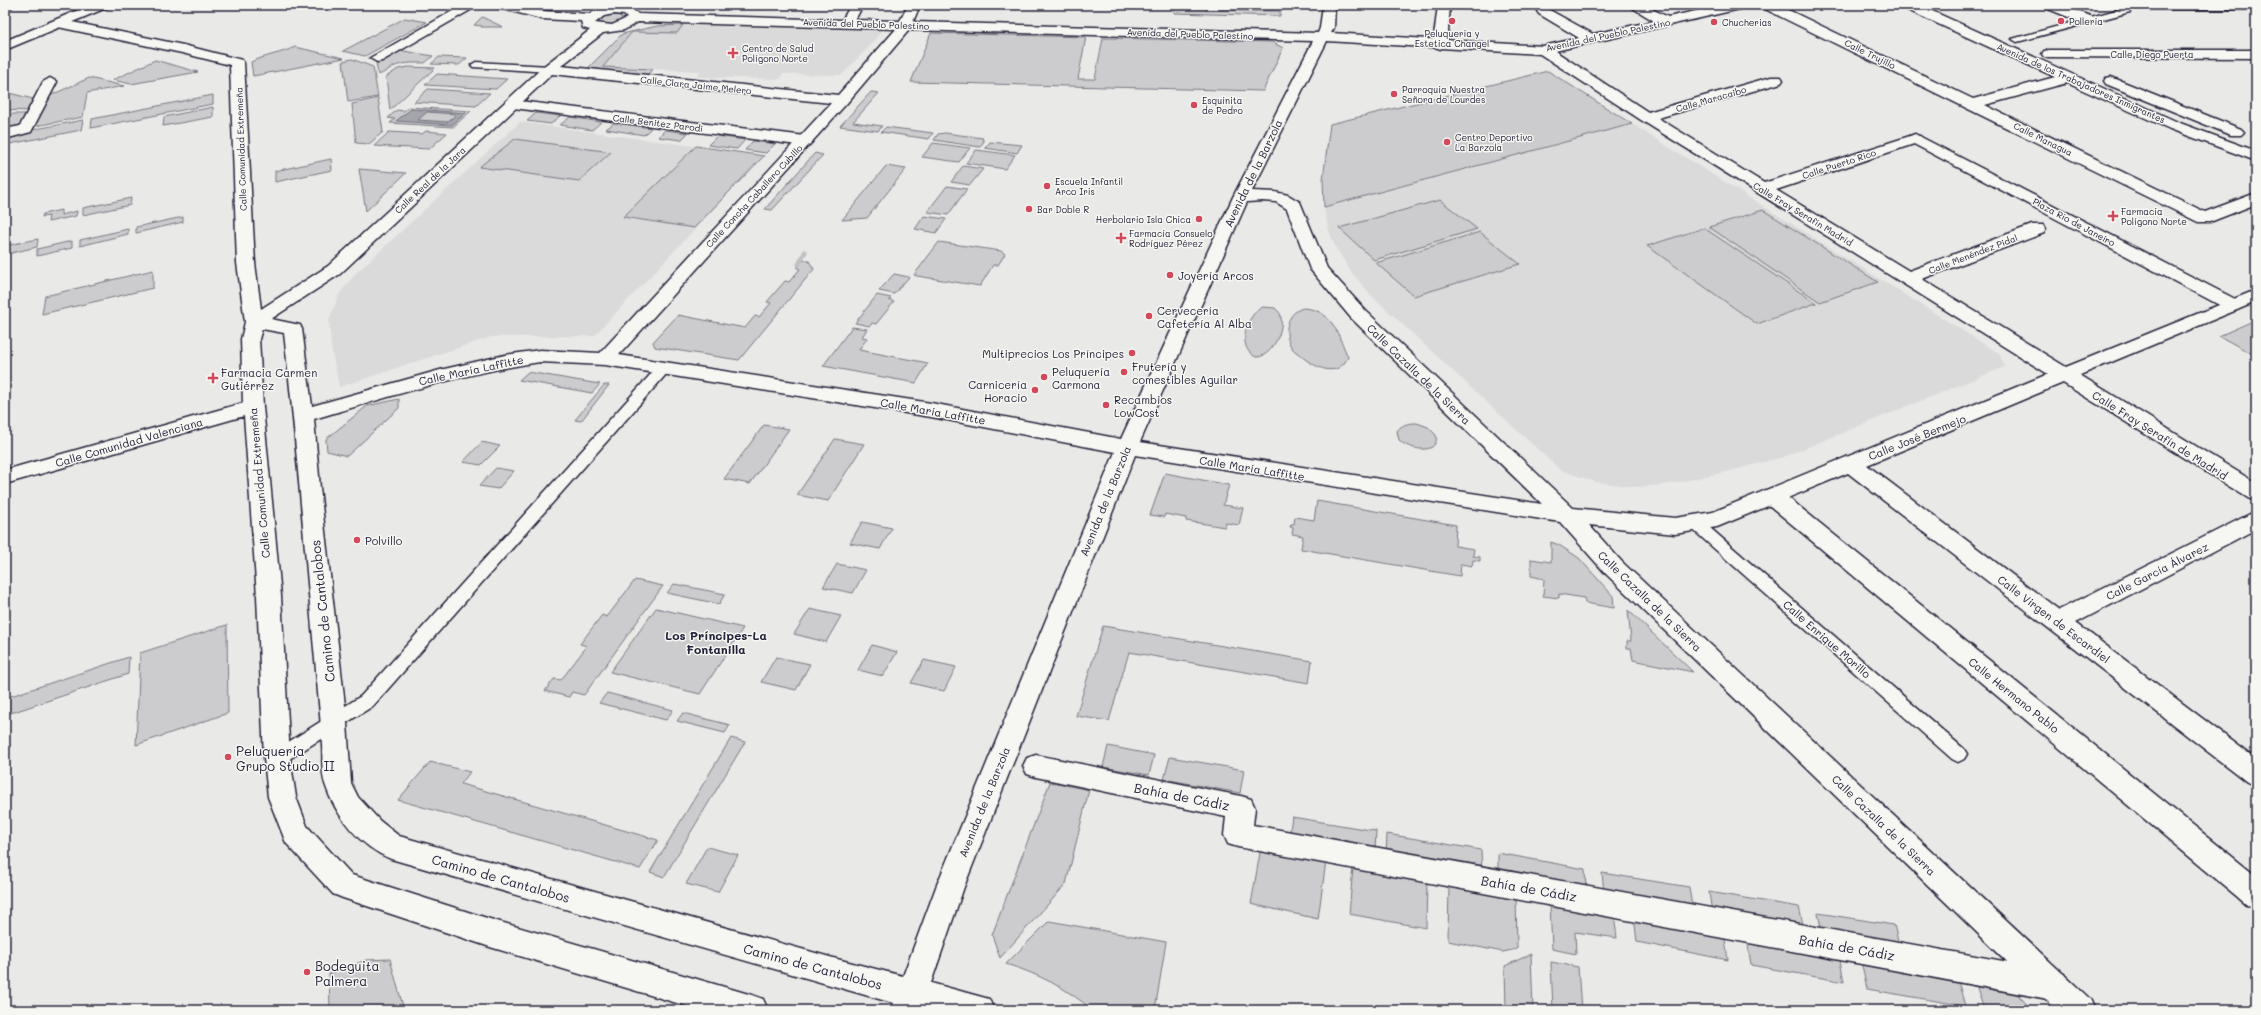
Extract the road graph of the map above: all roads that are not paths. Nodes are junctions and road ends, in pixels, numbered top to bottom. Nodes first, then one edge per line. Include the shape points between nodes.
1 (9, 5) edge
2 (101, 5) edge
3 (473, 5) edge
4 (504, 5) edge
5 (857, 5) edge
6 (914, 5) edge
7 (1329, 5) edge
8 (1444, 5) edge
9 (1634, 5) edge
10 (1740, 5) edge
11 (1768, 5) edge
12 (1908, 5) edge
13 (1939, 5) edge
14 (2051, 5) edge
15 (2256, 5) edge
16 (5, 7) edge
17 (2130, 7) edge
18 (624, 8) edge
19 (1544, 11) dead end
20 (634, 18) junction
21 (2088, 20) junction
22 (1666, 22) junction
23 (58, 23) junction
24 (847, 23) junction
25 (595, 24) junction
26 (903, 29) junction
27 (1322, 38) junction
28 (2017, 39) junction
29 (1593, 40) junction
30 (1440, 45) junction
31 (5, 46) edge
32 (1543, 50) junction
33 (2049, 54) junction
34 (2256, 54) edge
35 (377, 58) dead end
36 (476, 65) dead end
37 (549, 69) junction
38 (2084, 69) dead end
39 (2098, 76) dead end
40 (2068, 78) junction
41 (1776, 80) dead end
42 (50, 82) dead end
43 (842, 100) junction
44 (512, 104) junction
45 (1972, 104) junction
46 (1646, 117) junction
47 (5, 134) edge
48 (2249, 137) dead end
49 (1916, 139) joint
50 (805, 141) junction
51 (2256, 156) edge
52 (1762, 189) junction
53 (1241, 197) junction
54 (2256, 198) edge
55 (2038, 229) dead end
56 (1908, 278) junction
57 (2256, 295) edge
58 (2233, 305) junction
59 (254, 322) junction
60 (605, 359) junction
61 (664, 368) junction
62 (2065, 376) junction
63 (253, 407) junction
64 (303, 415) junction
65 (1127, 447) junction
66 (1851, 464) junction
67 (5, 477) edge
68 (2247, 477) edge
69 (2256, 494) edge
70 (1772, 496) junction
71 (1566, 516) junction
72 (2256, 519) edge
73 (1696, 524) junction
74 (2058, 622) junction
75 (334, 723) junction
76 (1958, 754) dead end
77 (277, 758) junction
78 (1036, 766) dead end
79 (2256, 774) edge
80 (2256, 894) edge
81 (2053, 985) junction
82 (909, 1001) edge
83 (752, 1010) edge
84 (978, 1010) edge
85 (2079, 1010) edge

1 - 16 street
2 - 23 street
3 - 35 street
4 - 25 street via 542,15
5 - 24 street
6 - 26 street, Calle Concha Caballero Cubillo
7 - 27 street, Avenida de la Barzola via 1327,28
8 - 30 street
9 - 22 street
10 - 22 street, Avenida del Pueblo Palestino
11 - 45 street, Calle Trujillo
12 - 40 street, Avenida de los Trabajadores Inmigrantes
13 - 28 street, Avenida de los Trabajadores Inmigrantes
14 - 21 street
15 - 17 street
17 - 21 lane
18 - 20 street
18 - 25 street via 600,13
19 - 29 street
20 - 24 street, Avenida del Pueblo Palestino
20 - 25 street via 622,26
21 - 28 lane
22 - 29 street, Avenida del Pueblo Palestino
23 - 31 street
23 - 59 street, Calle Comunidad Extremeña via 237,63 242,194
24 - 26 street, Avenida del Pueblo Palestino
25 - 37 street, Calle Real de la Jara
26 - 27 street, Avenida del Pueblo Palestino
26 - 43 street, Calle Concha Caballero Cubillo
27 - 30 street, Avenida del Pueblo Palestino
27 - 53 street, Avenida de la Barzola
28 - 33 street, Avenida de los Trabajadores Inmigrantes
29 - 32 street, Avenida del Pueblo Palestino
30 - 32 street, Avenida del Pueblo Palestino
32 - 46 street, Calle Fray Serafín Madrid
33 - 34 street, Calle Diego Puerta
33 - 38 street, Avenida de los Trabajadores Inmigrantes
36 - 37 lane
37 - 43 street, Calle Clara Jaime Melero
37 - 44 street, Calle Real de la Jara
39 - 48 street, Avenida de los Trabajadores Inmigrantes
40 - 45 street
40 - 51 street, Avenida de los Trabajadores Inmigrantes via 2175,126
41 - 46 street, Calle Maracaibo
42 - 47 street via 26,129
43 - 50 street, Calle Concha Caballero Cubillo
44 - 50 street, Calle Benitez Parodi
44 - 59 street, Calle Real de la Jara via 334,270
45 - 54 street, Calle Managua via 2204,218
46 - 52 street, Calle Fray Serafín Madrid
49 - 52 street, Calle Puerto Rico
49 - 58 street, Plaza Río de Janeiro
50 - 60 street, Calle Concha Caballero Cubillo
52 - 56 street, Calle Fray Serafín Madrid
53 - 65 street, Avenida de la Barzola
53 - 71 street, Calle Cazalla de la Sierra via 1268,195 1286,200 1294,206 1319,269 1358,314
55 - 56 street, Calle Menéndez Pidal
56 - 62 street, Calle Fray Serafín Madrid
57 - 58 street, Calle José Bermejo
58 - 62 street, Calle José Bermejo
59 - 63 street, Calle Comunidad Extremeña via 250,339
59 - 64 street via 293,329
60 - 61 street, Calle María Laffitte
60 - 64 street, Calle María Laffitte via 540,356 505,361 447,374
61 - 65 street, Calle María Laffitte via 931,410
61 - 75 lane via 367,701
62 - 66 street, Calle José Bermejo
62 - 68 street, Calle Fray Serafín de Madrid
63 - 67 street, Calle Comunidad Valenciana
63 - 77 street, Calle Comunidad Extremeña via 269,596
64 - 75 street, Camino de Cantalobos
65 - 71 street, Calle María Laffitte
65 - 82 street, Avenida de la Barzola via 956,873
66 - 70 street, Calle José Bermejo
66 - 74 street, Calle Virgen de Escardiel
68 - 69 street, Calle Fray Serafín de Madrid
70 - 73 street, Calle José Bermejo via 1717,519
70 - 80 street, Calle Hermano Pablo
71 - 73 street, Calle José Bermejo via 1675,526
71 - 81 street, Calle Cazalla de la Sierra via 1614,568
72 - 74 street, Calle García Álvarez
73 - 76 lane, Calle Enrique Morillo
74 - 79 street, Calle Virgen de Escardiel
75 - 77 lane
75 - 82 street, Camino de Cantalobos via 340,788 348,805 370,830 391,846 829,972
77 - 83 street via 282,797 296,834 343,885 490,933
78 - 81 street, Bahía de Cádiz via 1241,808 1238,835
81 - 85 street, Calle Cazalla de la Sierra
82 - 84 street, Camino de Cantalobos

